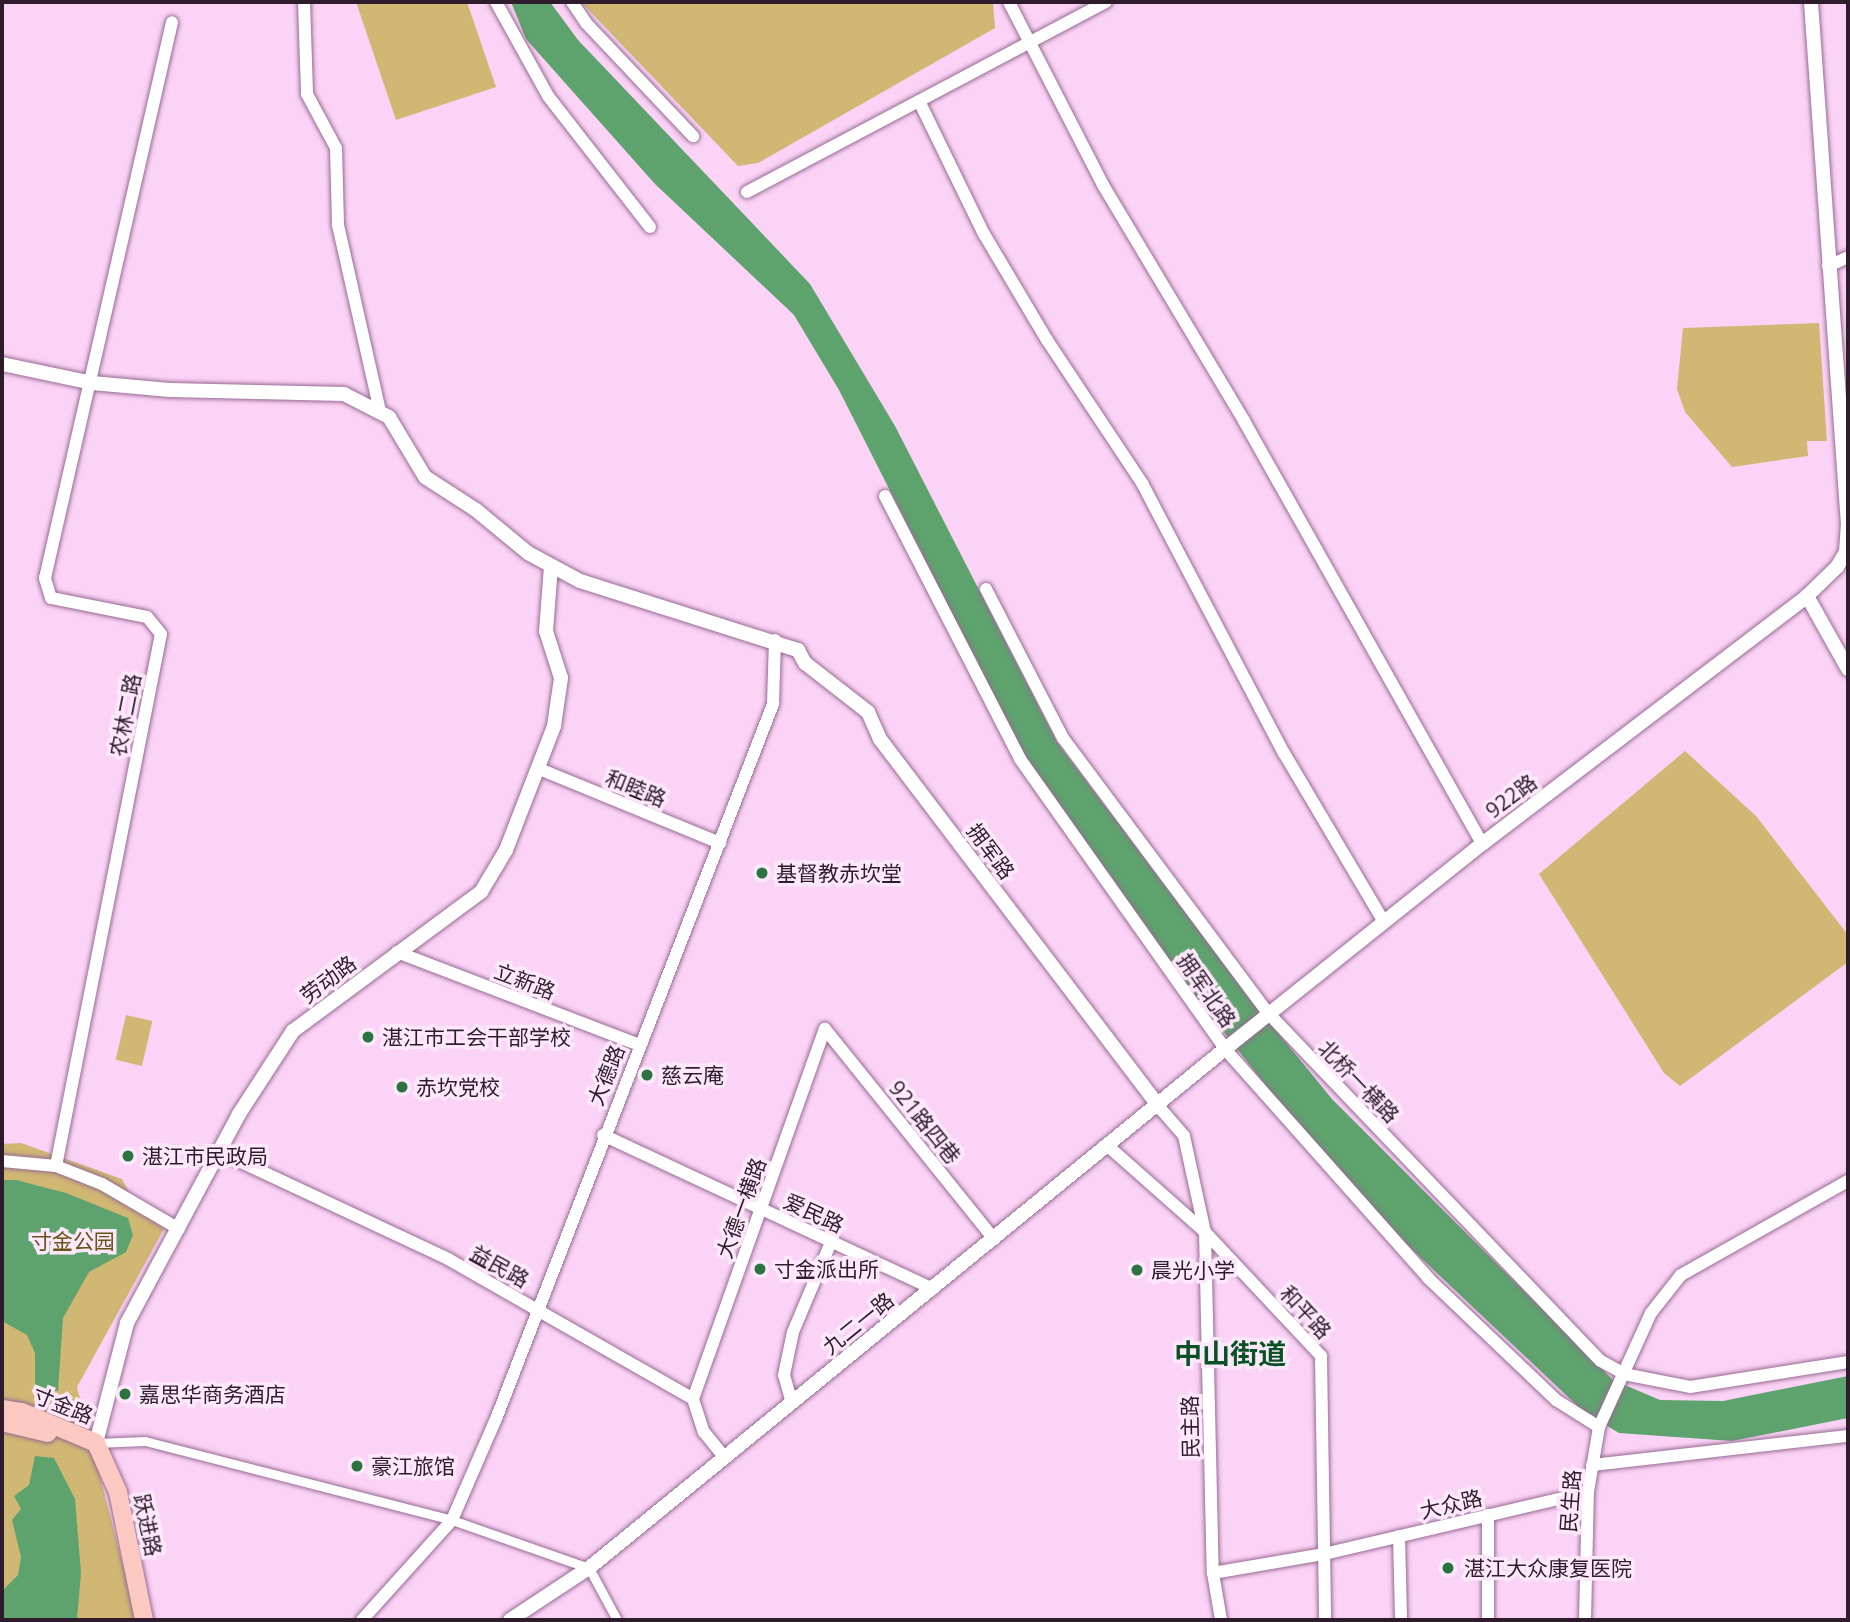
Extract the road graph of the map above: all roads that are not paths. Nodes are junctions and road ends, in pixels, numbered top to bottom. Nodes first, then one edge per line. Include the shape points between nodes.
1 (304, 2) edge
2 (496, 2) edge
3 (572, 2) edge
4 (1009, 2) edge
5 (1106, 2) edge
6 (1811, 2) edge
7 (172, 22) dead end
8 (1030, 43) junction
9 (919, 101) junction
10 (693, 136) dead end
11 (747, 192) dead end
12 (650, 227) dead end
13 (1848, 257) edge
14 (1828, 266) junction
15 (2, 365) edge
16 (92, 383) junction
17 (1843, 386) edge
18 (380, 411) junction
19 (885, 496) dead end
20 (551, 566) junction
21 (986, 589) dead end
22 (1807, 596) junction
23 (775, 640) junction
24 (1848, 669) edge
25 (537, 768) junction
26 (720, 843) junction
27 (1482, 844) junction
28 (1384, 922) junction
29 (397, 952) junction
30 (1269, 1014) junction
31 (825, 1029) joint
32 (639, 1045) junction
33 (1225, 1049) junction
34 (1158, 1107) junction
35 (603, 1135) junction
36 (1109, 1147) junction
37 (220, 1152) junction
38 (2, 1161) edge
39 (56, 1166) junction
40 (1848, 1181) edge
41 (760, 1210) junction
42 (179, 1229) junction
43 (1205, 1232) junction
44 (995, 1240) junction
45 (831, 1242) junction
46 (933, 1289) junction
47 (538, 1310) junction
48 (1848, 1362) edge
49 (1624, 1374) junction
50 (693, 1399) junction
51 (792, 1403) junction
52 (2, 1409) edge
53 (2, 1422) edge
54 (1599, 1427) junction
55 (1848, 1436) edge
56 (96, 1443) junction
57 (725, 1458) junction
58 (1592, 1465) junction
59 (1588, 1492) junction
60 (1488, 1515) junction
61 (452, 1520) junction
62 (1398, 1536) junction
63 (1324, 1554) junction
64 (589, 1568) junction
65 (1213, 1573) junction
66 (144, 1620) edge
67 (362, 1620) edge
68 (510, 1620) edge
69 (617, 1620) edge
70 (1222, 1620) edge
71 (1325, 1620) edge
72 (1401, 1620) edge
73 (1488, 1620) edge
74 (1585, 1620) edge

1 - 18 street via 307,94 336,148 338,225
2 - 12 street via 548,96
3 - 10 street via 586,23
4 - 8 street
5 - 8 street
6 - 14 street, 922路
7 - 16 street
8 - 9 street
8 - 27 street via 1103,184 1244,421
9 - 11 street
9 - 28 street via 984,234 1047,340 1142,482 1284,753
13 - 14 street
14 - 17 street, 922路
15 - 16 street
16 - 18 street via 170,390 344,394
16 - 39 street, 农林二路 via 45,578 51,598 147,617 161,634
17 - 22 street, 922路 via 1846,552
18 - 20 street, 拥军路 via 389,417 425,477
19 - 33 street, 拥军北路 via 1020,759
20 - 23 street, 拥军路 via 637,601
20 - 25 street, 劳动路 via 546,631 561,678 554,726
21 - 30 street, 北桥一横路 via 1063,738
22 - 24 street
22 - 27 street, 922路
23 - 26 street, 大德路 via 773,704
23 - 34 street, 拥军路 via 798,650 805,663 868,712 880,739
25 - 26 street, 和睦路
25 - 29 street, 劳动路 via 506,850 481,892
26 - 32 street, 大德路
27 - 28 street, 922路
28 - 30 street, 922路
29 - 32 street, 立新路
29 - 37 street, 劳动路 via 293,1031
30 - 33 street, 922路
30 - 49 street, 北桥一横路 via 1581,1343
31 - 41 street, 大德一横路
31 - 44 street, 921路四巷
32 - 35 street, 大德路
33 - 34 street, 九二一路
33 - 54 street, 拥军北路 via 1429,1278 1556,1400
34 - 36 street, 九二一路
34 - 43 street via 1184,1136
35 - 41 street, 爱民路
35 - 47 street, 大德路
36 - 43 street, 和平路
36 - 44 street, 九二一路
37 - 42 street, 劳动路
37 - 47 street, 益民路 via 448,1259
38 - 39 street
39 - 42 street via 102,1184
40 - 49 street, 民生路 via 1681,1275 1651,1313
41 - 45 street, 爱民路
41 - 50 street, 大德一横路
42 - 56 street, 劳动路 via 127,1323
43 - 63 street, 和平路 via 1321,1356
43 - 65 street, 民主路
44 - 46 street, 九二一路
45 - 46 street, 爱民路
45 - 51 street via 793,1332 784,1375
46 - 51 street, 九二一路
47 - 50 street, 益民路
47 - 61 street, 大德路
48 - 49 street, 北桥一横路 via 1690,1387
49 - 54 street, 民生路
50 - 57 street via 704,1432
51 - 57 street, 九二一路
52 - 56 main road, 寸金路 via 22,1412
53 - 56 main road, 寸金路
54 - 58 street, 民生路
55 - 58 street
56 - 61 street via 145,1441
56 - 66 main road, 跃进路 via 118,1492
57 - 64 street, 九二一路
58 - 59 street, 民生路
59 - 60 street, 大众路
59 - 74 street, 民生路
60 - 62 street, 大众路
60 - 73 street
61 - 64 street
61 - 67 street, 大德路
62 - 63 street, 大众路
62 - 72 street
63 - 65 street, 大众路
63 - 71 street, 和平路
64 - 68 street, 九二一路
64 - 69 street
65 - 70 street, 民主路

